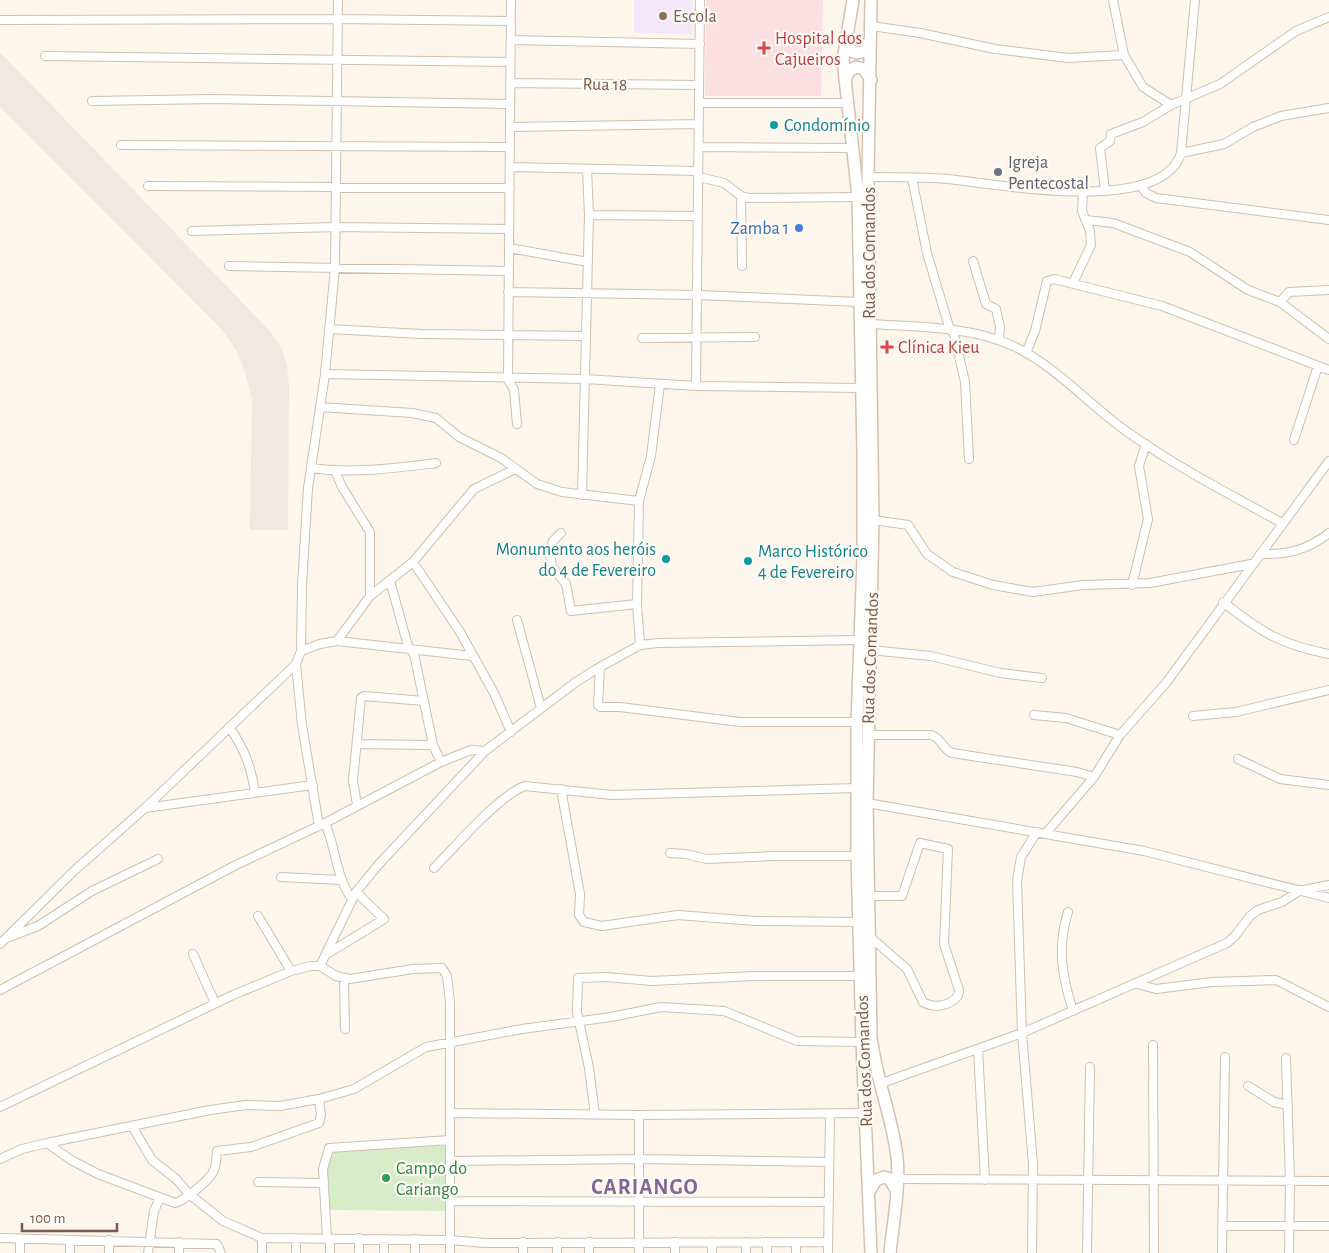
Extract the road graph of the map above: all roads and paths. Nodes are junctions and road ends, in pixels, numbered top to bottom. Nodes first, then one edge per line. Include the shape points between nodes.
1 (338, 0) edge
2 (511, 0) edge
3 (700, 0) edge
4 (853, 0) edge
5 (871, 0) edge
6 (1113, 0) edge
7 (1194, 0) edge
8 (1329, 17) edge
9 (338, 19) junction
10 (0, 20) edge
11 (510, 21) junction
12 (871, 31) junction
13 (846, 34) junction
14 (510, 40) junction
15 (700, 44) junction
16 (1124, 55) junction
17 (45, 56) dead end
18 (337, 60) junction
19 (510, 62) junction
20 (871, 80) junction
21 (845, 82) junction
22 (510, 83) junction
23 (700, 85) junction
24 (1186, 99) junction
25 (92, 101) dead end
26 (336, 102) junction
27 (848, 103) junction
28 (510, 104) junction
29 (699, 104) junction
30 (1171, 105) junction
31 (1329, 108) edge
32 (699, 124) junction
33 (510, 127) junction
34 (121, 145) dead end
35 (336, 145) junction
36 (510, 147) junction
37 (699, 147) junction
38 (854, 148) junction
39 (1181, 153) junction
40 (510, 167) junction
41 (588, 169) junction
42 (699, 174) junction
43 (868, 176) junction
44 (912, 178) junction
45 (1140, 185) junction
46 (148, 186) dead end
47 (336, 187) junction
48 (510, 188) junction
49 (1105, 191) junction
50 (1083, 192) junction
51 (741, 196) junction
52 (858, 196) junction
53 (589, 214) junction
54 (698, 216) junction
55 (1086, 220) junction
56 (1329, 220) edge
57 (335, 228) junction
58 (509, 229) junction
59 (192, 232) dead end
60 (509, 248) junction
61 (973, 261) dead end
62 (588, 262) junction
63 (229, 266) dead end
64 (742, 266) dead end
65 (335, 268) junction
66 (509, 271) junction
67 (1073, 283) junction
68 (1329, 290) edge
69 (508, 292) junction
70 (588, 293) junction
71 (698, 295) junction
72 (859, 302) junction
73 (1280, 302) junction
74 (870, 324) junction
75 (329, 329) junction
76 (952, 330) junction
77 (509, 335) junction
78 (586, 336) junction
79 (755, 336) dead end
80 (697, 337) junction
81 (642, 338) dead end
82 (1329, 339) edge
83 (998, 340) junction
84 (1026, 353) junction
85 (1318, 366) junction
86 (1329, 370) edge
87 (325, 374) junction
88 (508, 379) junction
89 (585, 379) junction
90 (660, 384) junction
91 (696, 386) junction
92 (862, 388) junction
93 (320, 407) junction
94 (517, 424) dead end
95 (1294, 440) dead end
96 (1146, 444) junction
97 (969, 460) dead end
98 (1329, 461) edge
99 (436, 464) dead end
100 (311, 468) junction
101 (515, 469) junction
102 (335, 471) junction
103 (582, 495) junction
104 (639, 501) junction
105 (873, 520) junction
106 (1282, 523) junction
107 (561, 532) dead end
108 (1329, 533) edge
109 (1260, 554) junction
110 (413, 562) junction
111 (1251, 564) junction
112 (390, 581) junction
113 (1132, 585) junction
114 (370, 596) junction
115 (1223, 602) junction
116 (637, 604) junction
117 (517, 620) dead end
118 (860, 640) junction
119 (337, 641) junction
120 (640, 645) junction
121 (412, 650) junction
122 (870, 650) junction
123 (301, 651) junction
124 (1329, 654) edge
125 (472, 656) junction
126 (296, 664) junction
127 (600, 667) junction
128 (1042, 678) dead end
129 (1329, 690) edge
130 (424, 702) junction
131 (540, 708) junction
132 (1034, 715) dead end
133 (1193, 716) dead end
134 (857, 722) junction
135 (229, 727) junction
136 (511, 732) junction
137 (868, 735) junction
138 (1120, 735) junction
139 (357, 744) junction
140 (433, 745) junction
141 (485, 751) junction
142 (1238, 760) dead end
143 (441, 762) junction
144 (1094, 777) junction
145 (313, 785) junction
146 (1329, 785) edge
147 (857, 788) junction
148 (561, 789) junction
149 (255, 792) junction
150 (867, 803) junction
151 (357, 806) junction
152 (145, 808) junction
153 (322, 824) junction
154 (1037, 832) junction
155 (1046, 833) junction
156 (670, 853) dead end
157 (858, 856) junction
158 (158, 859) dead end
159 (434, 868) dead end
160 (281, 877) dead end
161 (341, 880) junction
162 (1329, 885) edge
163 (1298, 891) junction
164 (354, 895) junction
165 (868, 896) junction
166 (1329, 898) edge
167 (1068, 912) dead end
168 (258, 916) dead end
169 (859, 922) junction
170 (869, 936) junction
171 (7, 937) junction
172 (0, 944) edge
173 (193, 954) dead end
174 (328, 954) junction
175 (320, 966) junction
176 (290, 971) junction
177 (860, 976) junction
178 (344, 979) junction
179 (1137, 984) junction
180 (0, 990) edge
181 (215, 1003) junction
182 (1329, 1006) edge
183 (1073, 1011) junction
184 (578, 1022) junction
185 (345, 1029) dead end
186 (1022, 1033) junction
187 (862, 1042) junction
188 (450, 1043) junction
189 (1153, 1045) dead end
190 (978, 1049) junction
191 (1225, 1057) dead end
192 (1286, 1058) dead end
193 (1090, 1067) dead end
194 (879, 1084) junction
195 (1248, 1086) dead end
196 (319, 1099) junction
197 (1288, 1105) junction
198 (0, 1107) edge
199 (450, 1113) junction
200 (866, 1113) junction
201 (595, 1114) junction
202 (830, 1114) junction
203 (639, 1115) junction
204 (132, 1126) junction
205 (450, 1140) junction
206 (47, 1143) junction
207 (0, 1159) edge
208 (640, 1159) junction
209 (450, 1161) junction
210 (829, 1162) junction
211 (1087, 1179) junction
212 (1153, 1179) junction
213 (985, 1180) junction
214 (1033, 1180) junction
215 (1329, 1181) edge
216 (258, 1182) dead end
217 (1223, 1182) junction
218 (1290, 1182) junction
219 (323, 1183) junction
220 (897, 1184) junction
221 (870, 1190) junction
222 (189, 1194) junction
223 (160, 1198) junction
224 (638, 1200) junction
225 (450, 1201) junction
226 (829, 1202) junction
227 (1222, 1226) junction
228 (1289, 1226) junction
229 (1329, 1226) edge
230 (0, 1238) edge
231 (262, 1238) junction
232 (359, 1238) junction
233 (20, 1239) junction
234 (296, 1239) junction
235 (328, 1239) junction
236 (384, 1239) junction
237 (70, 1240) junction
238 (109, 1240) junction
239 (415, 1240) junction
240 (450, 1240) junction
241 (148, 1241) junction
242 (179, 1242) junction
243 (523, 1242) junction
244 (557, 1242) junction
245 (589, 1242) junction
246 (639, 1242) junction
247 (674, 1242) junction
248 (712, 1242) junction
249 (746, 1242) junction
250 (767, 1242) junction
251 (796, 1242) junction
252 (828, 1242) junction
253 (485, 1243) junction
254 (20, 1253) edge
255 (70, 1253) edge
256 (108, 1253) edge
257 (148, 1253) edge
258 (179, 1253) edge
259 (222, 1253) edge
260 (262, 1253) edge
261 (296, 1253) edge
262 (330, 1253) edge
263 (359, 1253) edge
264 (384, 1253) edge
265 (415, 1253) edge
266 (450, 1253) edge
267 (485, 1253) edge
268 (523, 1253) edge
269 (557, 1253) edge
270 (589, 1253) edge
271 (639, 1253) edge
272 (675, 1253) edge
273 (712, 1253) edge
274 (746, 1253) edge
275 (767, 1253) edge
276 (796, 1253) edge
277 (828, 1253) edge
278 (871, 1253) edge
279 (890, 1253) edge
280 (1032, 1253) edge
281 (1087, 1253) edge
282 (1154, 1253) edge
283 (1222, 1253) edge
284 (1289, 1253) edge

1 - 9 street
2 - 11 street
3 - 15 street
4 - 13 main road, Rua dos Comandos
5 - 12 main road, Rua dos Comandos
6 - 16 street
7 - 24 street
8 - 24 street via 1296,31 1220,84
9 - 10 street
9 - 11 street
9 - 18 street
11 - 14 street
12 - 13 main road via 865,51 857,54 849,50
12 - 16 street via 920,33 995,49 1068,58
12 - 20 main road, Rua dos Comandos
13 - 21 main road, Rua dos Comandos
14 - 15 street
14 - 19 street
15 - 23 street
16 - 30 street via 1143,87
17 - 18 street
18 - 19 street
18 - 26 street
19 - 22 street
20 - 21 main road via 864,69 856,67 849,71
20 - 43 main road, Rua dos Comandos
21 - 27 main road, Rua dos Comandos
22 - 23 street, Rua 18
22 - 28 street
23 - 29 street
24 - 30 street
24 - 39 street
25 - 26 street
26 - 28 street
26 - 35 street
27 - 29 street
27 - 38 main road, Rua dos Comandos
28 - 33 street
29 - 32 street
30 - 49 street via 1143,122 1111,134 1110,141 1101,146
31 - 39 street via 1281,116 1224,144
32 - 33 street
32 - 37 street
33 - 36 street
34 - 35 street
35 - 36 street
35 - 47 street
36 - 40 street
37 - 38 street
37 - 42 street
38 - 52 main road, Rua dos Comandos
39 - 45 street via 1169,173
40 - 41 street
40 - 48 street
41 - 42 street
41 - 53 street
42 - 51 street via 724,183
42 - 54 street
43 - 44 street
43 - 74 main road, Rua dos Comandos
44 - 50 street
44 - 76 street via 927,253
45 - 49 street
45 - 56 street via 1156,198
46 - 47 street
47 - 48 street
47 - 57 street
48 - 58 street
49 - 50 street
50 - 55 street via 1082,211
51 - 52 street
51 - 64 street
52 - 72 main road, Rua dos Comandos
53 - 54 street
53 - 62 street
54 - 71 street
55 - 67 street via 1091,244
55 - 73 street via 1113,223 1177,247 1201,258 1248,290
57 - 58 street
57 - 59 street
57 - 65 street
58 - 60 street
60 - 62 street
60 - 66 street
61 - 83 street via 986,304 996,309 1000,327
62 - 70 street
63 - 65 street
65 - 66 street
65 - 75 street
66 - 69 street
67 - 84 street via 1054,279 1047,282 1035,332
67 - 85 street via 1156,304
68 - 73 street via 1289,292
69 - 70 street
69 - 77 street
70 - 71 street
70 - 78 street
71 - 72 street
71 - 80 street
72 - 92 main road, Rua dos Comandos
73 - 82 street
74 - 76 street
74 - 105 main road, Rua dos Comandos
75 - 77 street
75 - 87 street
76 - 83 street
76 - 97 street via 965,382
77 - 78 street
77 - 88 street
78 - 89 street
79 - 80 street
80 - 81 street
80 - 91 street
83 - 84 street
84 - 96 street
85 - 86 street
85 - 95 street
87 - 88 street
87 - 93 street
88 - 89 street
88 - 94 street via 514,390
89 - 90 street
89 - 103 street
90 - 91 street
90 - 104 street via 651,456
91 - 92 street
92 - 118 main road, Rua dos Comandos
93 - 100 street
93 - 101 street via 412,413 436,418 459,437 487,450
96 - 106 street
96 - 113 street via 1139,466 1148,519
98 - 106 street
99 - 102 street
100 - 102 street
100 - 123 street via 302,585
101 - 103 street via 543,487
101 - 110 street via 474,489
102 - 114 street via 370,532
103 - 104 street
104 - 116 street
105 - 113 street via 908,525 923,549 938,563 953,572 993,585 1032,592 1083,585
105 - 122 main road, Rua dos Comandos
106 - 109 street
107 - 116 street via 553,541 550,554 552,566 566,584 571,611
108 - 109 street via 1304,549 1276,555
109 - 111 street
110 - 112 street
110 - 125 street via 460,632
111 - 113 street
111 - 115 street
112 - 114 street
112 - 121 street via 408,646
114 - 119 street
115 - 124 street via 1268,635 1299,648
115 - 138 street via 1166,683
116 - 120 street
117 - 131 street
118 - 120 street
118 - 134 main road, Rua dos Comandos
119 - 121 street
119 - 123 street
120 - 127 street
121 - 125 street
121 - 130 street
122 - 128 street via 931,656 1000,673
122 - 137 main road, Rua dos Comandos
123 - 126 street
125 - 136 street via 494,693
126 - 135 street
126 - 145 street via 302,725
127 - 131 street
127 - 134 street via 600,707 740,722
129 - 133 street via 1236,712
130 - 139 street via 363,697
130 - 140 street
131 - 136 street
132 - 138 street via 1074,720
134 - 147 main road, Rua dos Comandos
135 - 149 street via 252,768
135 - 152 street
136 - 141 street
137 - 144 street via 931,735 938,737 952,753
137 - 150 main road, Rua dos Comandos
138 - 144 street
139 - 140 street
139 - 151 street via 353,785
140 - 143 street
141 - 143 street via 471,750
141 - 164 street
142 - 146 street via 1280,779
143 - 151 street
144 - 155 street
145 - 149 street
145 - 153 street
147 - 148 street via 619,795
147 - 157 main road, Rua dos Comandos
148 - 159 street via 535,785 516,789
148 - 169 street via 580,894 580,915 590,925 678,915 755,921
149 - 152 street
150 - 154 street
150 - 165 main road, Rua dos Comandos
151 - 153 street
152 - 171 street via 75,870
153 - 161 street via 333,842
153 - 180 street via 234,866
154 - 155 street
154 - 186 street via 1018,867
155 - 163 street via 1144,851
156 - 157 street via 706,859
157 - 169 main road, Rua dos Comandos
158 - 171 street via 92,891 38,926
160 - 161 street
161 - 164 street
162 - 163 street
163 - 166 street
163 - 179 street via 1282,902 1253,913 1227,943
164 - 174 street
164 - 174 street via 384,917 383,921
165 - 170 main road, Rua dos Comandos
165 - 170 street via 902,896 918,844 948,848 944,944 959,990 958,996 940,1005 923,1002 907,969
167 - 183 street via 1064,926 1062,974
168 - 176 street
169 - 177 main road, Rua dos Comandos
170 - 194 main road, Rua dos Comandos via 871,1037
171 - 172 street
173 - 181 street
174 - 175 street
175 - 176 street
175 - 178 street
176 - 181 street
177 - 184 street via 754,976 652,981 580,978 576,982
177 - 187 main road, Rua dos Comandos
178 - 185 street
178 - 188 street via 443,968 449,988
179 - 182 street via 1156,989 1212,982 1276,980
179 - 183 street
181 - 198 street
183 - 186 street
184 - 187 street via 660,1007 718,1010 797,1040
184 - 188 street
184 - 201 street
186 - 190 street
186 - 214 street
187 - 200 main road, Rua dos Comandos
188 - 196 street via 426,1047 354,1089
188 - 199 street
189 - 212 street
190 - 194 street
190 - 213 street
191 - 217 street
192 - 197 street
193 - 211 street
194 - 220 main road, Rua dos Comandos via 894,1138
195 - 197 street via 1274,1102
196 - 204 street via 280,1106 230,1106
196 - 222 street via 320,1122 251,1147 217,1151 212,1174
197 - 218 street
199 - 201 street
199 - 205 street
200 - 202 street
200 - 221 main road, Rua dos Comandos
201 - 203 street
202 - 203 street
202 - 210 street
203 - 208 street
204 - 206 street
204 - 222 street via 152,1160
205 - 209 street
205 - 219 street via 333,1146 329,1148 324,1163
206 - 207 street
206 - 223 street via 98,1174
208 - 209 street
208 - 210 street
208 - 224 street
209 - 225 street
210 - 226 street
211 - 212 street
211 - 214 street
211 - 281 street
212 - 217 street
212 - 282 street
213 - 214 street
213 - 220 street
214 - 280 street
215 - 218 street
216 - 219 street
217 - 218 street
217 - 227 street
218 - 228 street
219 - 235 street
220 - 221 main road via 884,1177 876,1180
220 - 279 main road, Rua dos Comandos
221 - 278 main road, Rua dos Comandos
222 - 223 street via 183,1201 175,1203
222 - 231 street via 223,1221
223 - 241 street via 154,1208
224 - 225 street
224 - 226 street
224 - 246 street
225 - 240 street
226 - 252 street
227 - 228 street
227 - 283 street
228 - 229 street
228 - 284 street
230 - 233 street
231 - 234 street
231 - 260 street
232 - 235 street
232 - 236 street
232 - 263 street
233 - 237 street
233 - 254 street
234 - 235 street
234 - 261 street
235 - 262 street
236 - 239 street
236 - 264 street
237 - 238 street
237 - 255 street
238 - 241 street
238 - 256 street
239 - 240 street
239 - 265 street
240 - 253 street
240 - 266 street
241 - 242 street
241 - 257 street
242 - 258 street
242 - 259 street via 217,1244
243 - 244 street
243 - 253 street
243 - 268 street
244 - 245 street
244 - 269 street
245 - 246 street
245 - 270 street
246 - 247 street
246 - 271 street
247 - 248 street
247 - 272 street
248 - 249 street
248 - 273 street
249 - 250 street
249 - 274 street
250 - 251 street
250 - 275 street
251 - 252 street
251 - 276 street
252 - 277 street
253 - 267 street

